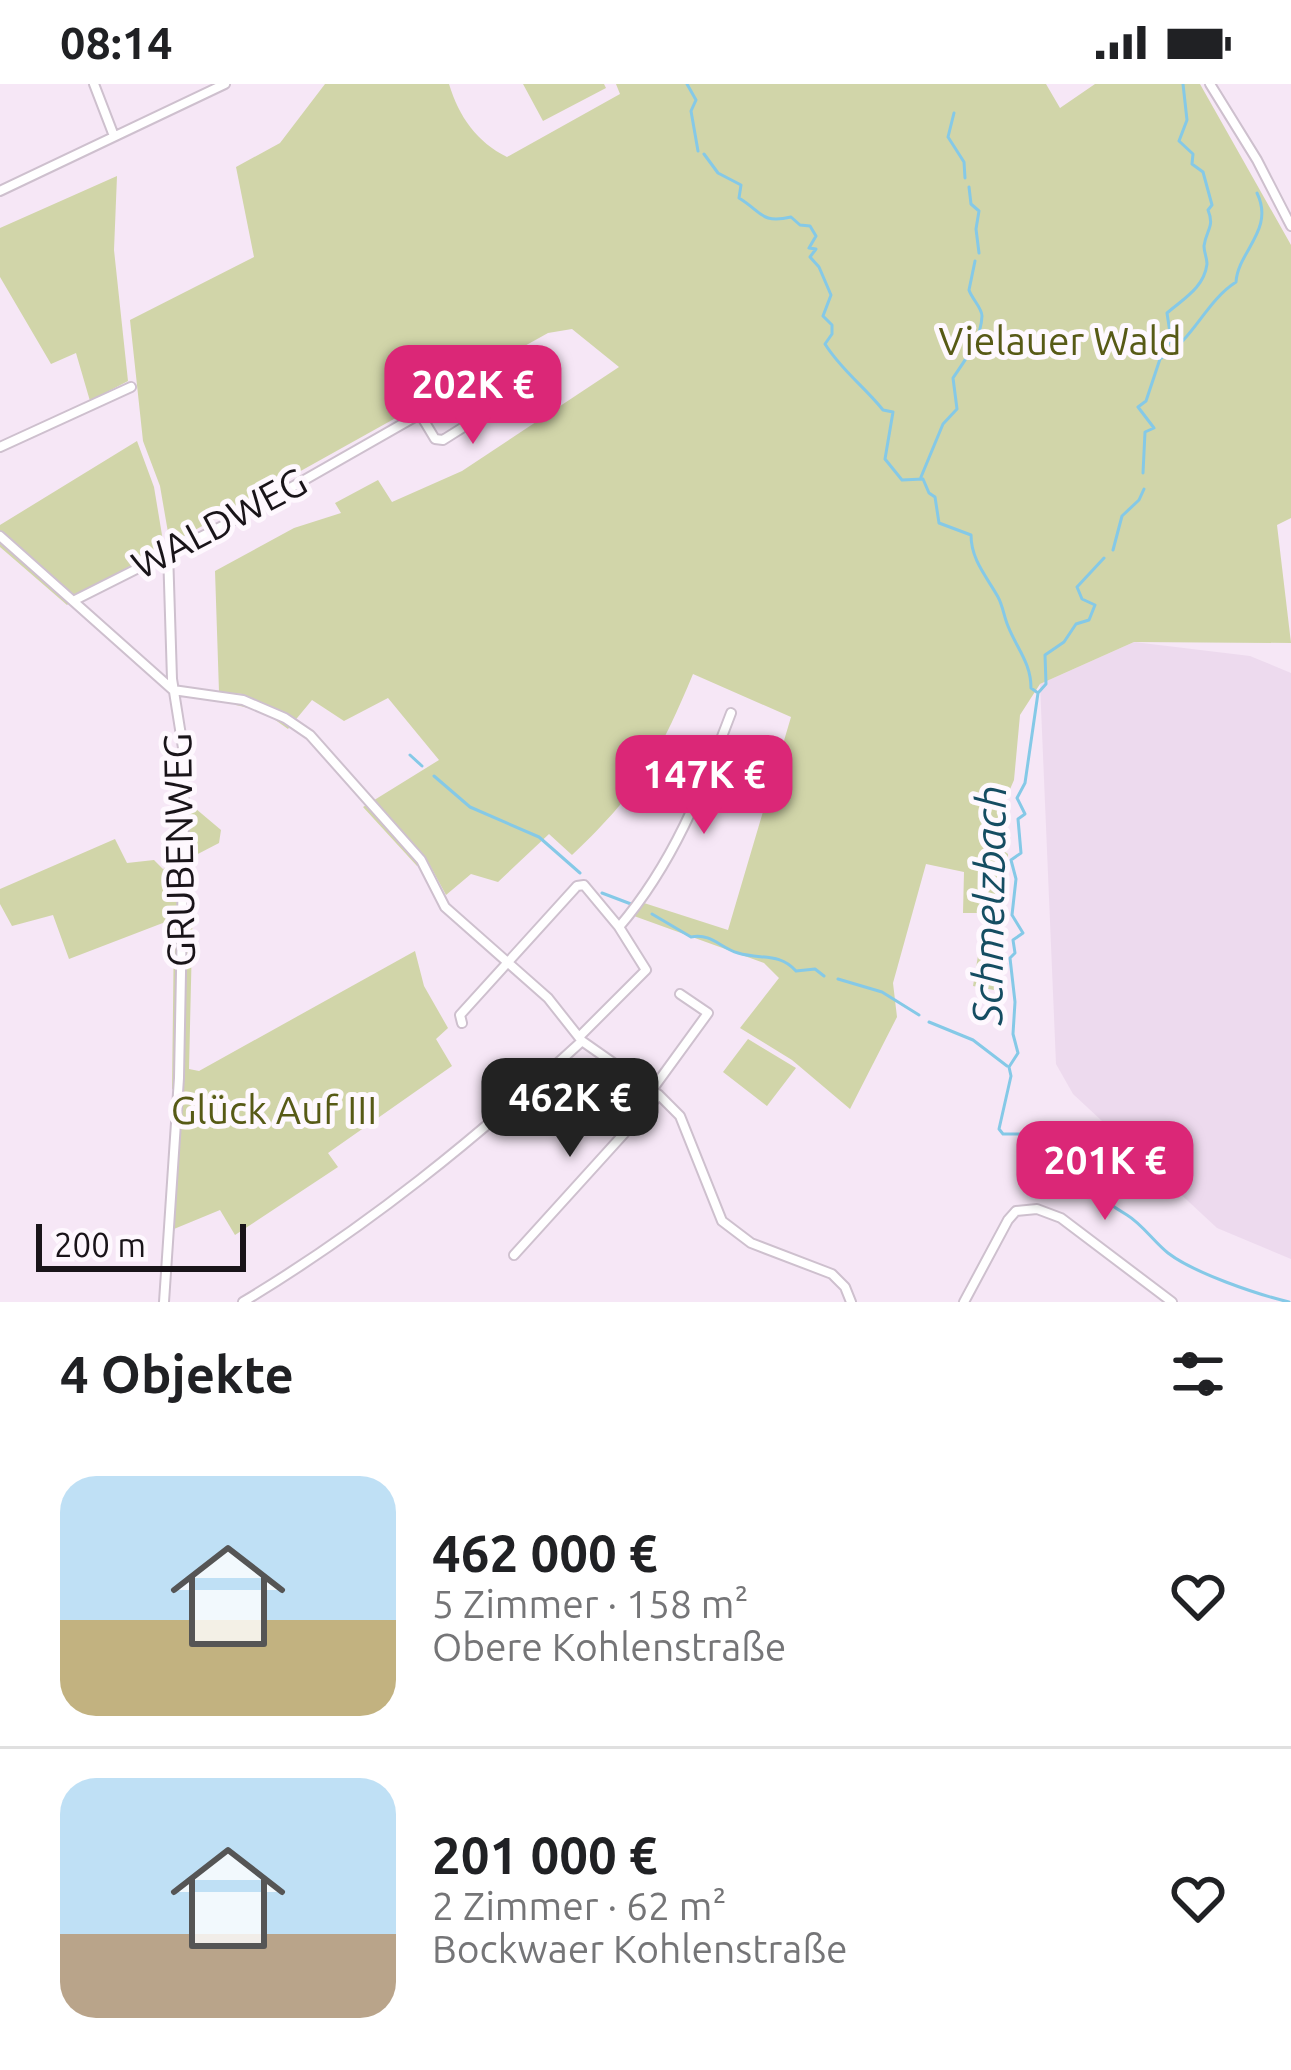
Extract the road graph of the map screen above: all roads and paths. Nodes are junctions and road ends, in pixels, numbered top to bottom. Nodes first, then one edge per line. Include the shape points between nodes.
1 (94, 84) edge
2 (225, 84) edge
3 (1210, 84) edge
4 (114, 136) junction
5 (0, 190) edge
6 (1291, 226) edge
7 (540, 379) dead end
8 (131, 387) dead end
9 (0, 447) edge
10 (0, 536) edge
11 (167, 550) junction
12 (73, 601) junction
13 (172, 690) junction
14 (731, 713) dead end
15 (619, 927) junction
16 (506, 963) junction
17 (680, 994) dead end
18 (462, 1023) dead end
19 (580, 1039) junction
20 (656, 1092) junction
21 (514, 1255) dead end
22 (164, 1302) edge
23 (243, 1302) edge
24 (851, 1302) edge
25 (964, 1302) edge
26 (1172, 1302) edge

1 - 4 street
2 - 4 street
3 - 6 street
4 - 5 street
7 - 11 street, WALDWEG via 443,440 420,414
8 - 9 street
10 - 12 street
11 - 12 street, WALDWEG
11 - 13 street, GRUBENWEG
12 - 13 street
13 - 16 street via 262,706 310,735 421,860 445,907
13 - 22 street, GRUBENWEG via 183,748 179,1078
14 - 15 street via 674,848
15 - 16 street via 577,886
15 - 19 street via 646,970
16 - 18 street via 460,1015
16 - 19 street
17 - 20 street via 708,1013
19 - 20 street
19 - 23 street via 485,1130 340,1243
20 - 21 street
20 - 24 street via 680,1116 722,1221 751,1243 832,1274
25 - 26 street via 1016,1211 1037,1209 1061,1218

